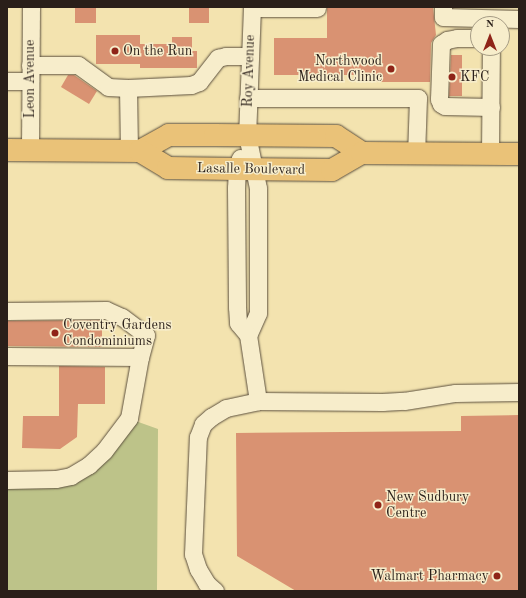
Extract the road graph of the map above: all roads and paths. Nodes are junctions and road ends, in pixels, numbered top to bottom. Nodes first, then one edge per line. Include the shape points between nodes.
1 (31, 7) edge
2 (252, 7) edge
3 (442, 7) edge
4 (317, 8) edge
5 (519, 19) edge
6 (470, 38) edge
7 (250, 56) junction
8 (491, 56) edge
9 (30, 73) junction
10 (7, 81) edge
11 (128, 88) junction
12 (248, 98) junction
13 (491, 107) junction
14 (247, 135) junction
15 (7, 150) edge
16 (30, 150) junction
17 (135, 151) junction
18 (362, 153) junction
19 (416, 154) junction
20 (490, 154) junction
21 (519, 154) edge
22 (246, 169) junction
23 (7, 311) edge
24 (7, 356) edge
25 (140, 357) junction
26 (519, 392) edge
27 (258, 401) junction
28 (7, 480) edge
29 (215, 591) edge

1 - 9 street, Leon Avenue
2 - 4 street
2 - 7 street, Roy Avenue
3 - 5 street via 442,18
6 - 13 street via 456,38 441,44 439,99 445,106
7 - 11 street via 218,58 199,82 191,85
7 - 12 street, Roy Avenue
8 - 13 street
9 - 10 street
9 - 11 street via 78,65 108,86
9 - 16 street, Leon Avenue
11 - 17 street
12 - 14 street, Roy Avenue
12 - 19 street via 418,98
13 - 20 street
14 - 17 main road via 169,135
14 - 18 main road via 336,136
14 - 22 street, Roy Avenue
15 - 16 main road
16 - 17 main road
17 - 22 main road, Lasalle Boulevard via 168,168
18 - 19 main road
18 - 22 main road, Lasalle Boulevard via 332,170
19 - 20 main road
20 - 21 main road
22 - 27 street, Roy Avenue via 238,323 248,335
23 - 25 street via 106,310 122,317 146,335
24 - 25 street
25 - 28 street via 129,418 104,451 89,465 71,476 55,479
26 - 27 street via 455,393 382,402
27 - 29 street via 226,408 210,417 203,424 198,437 193,554 198,569 207,584

